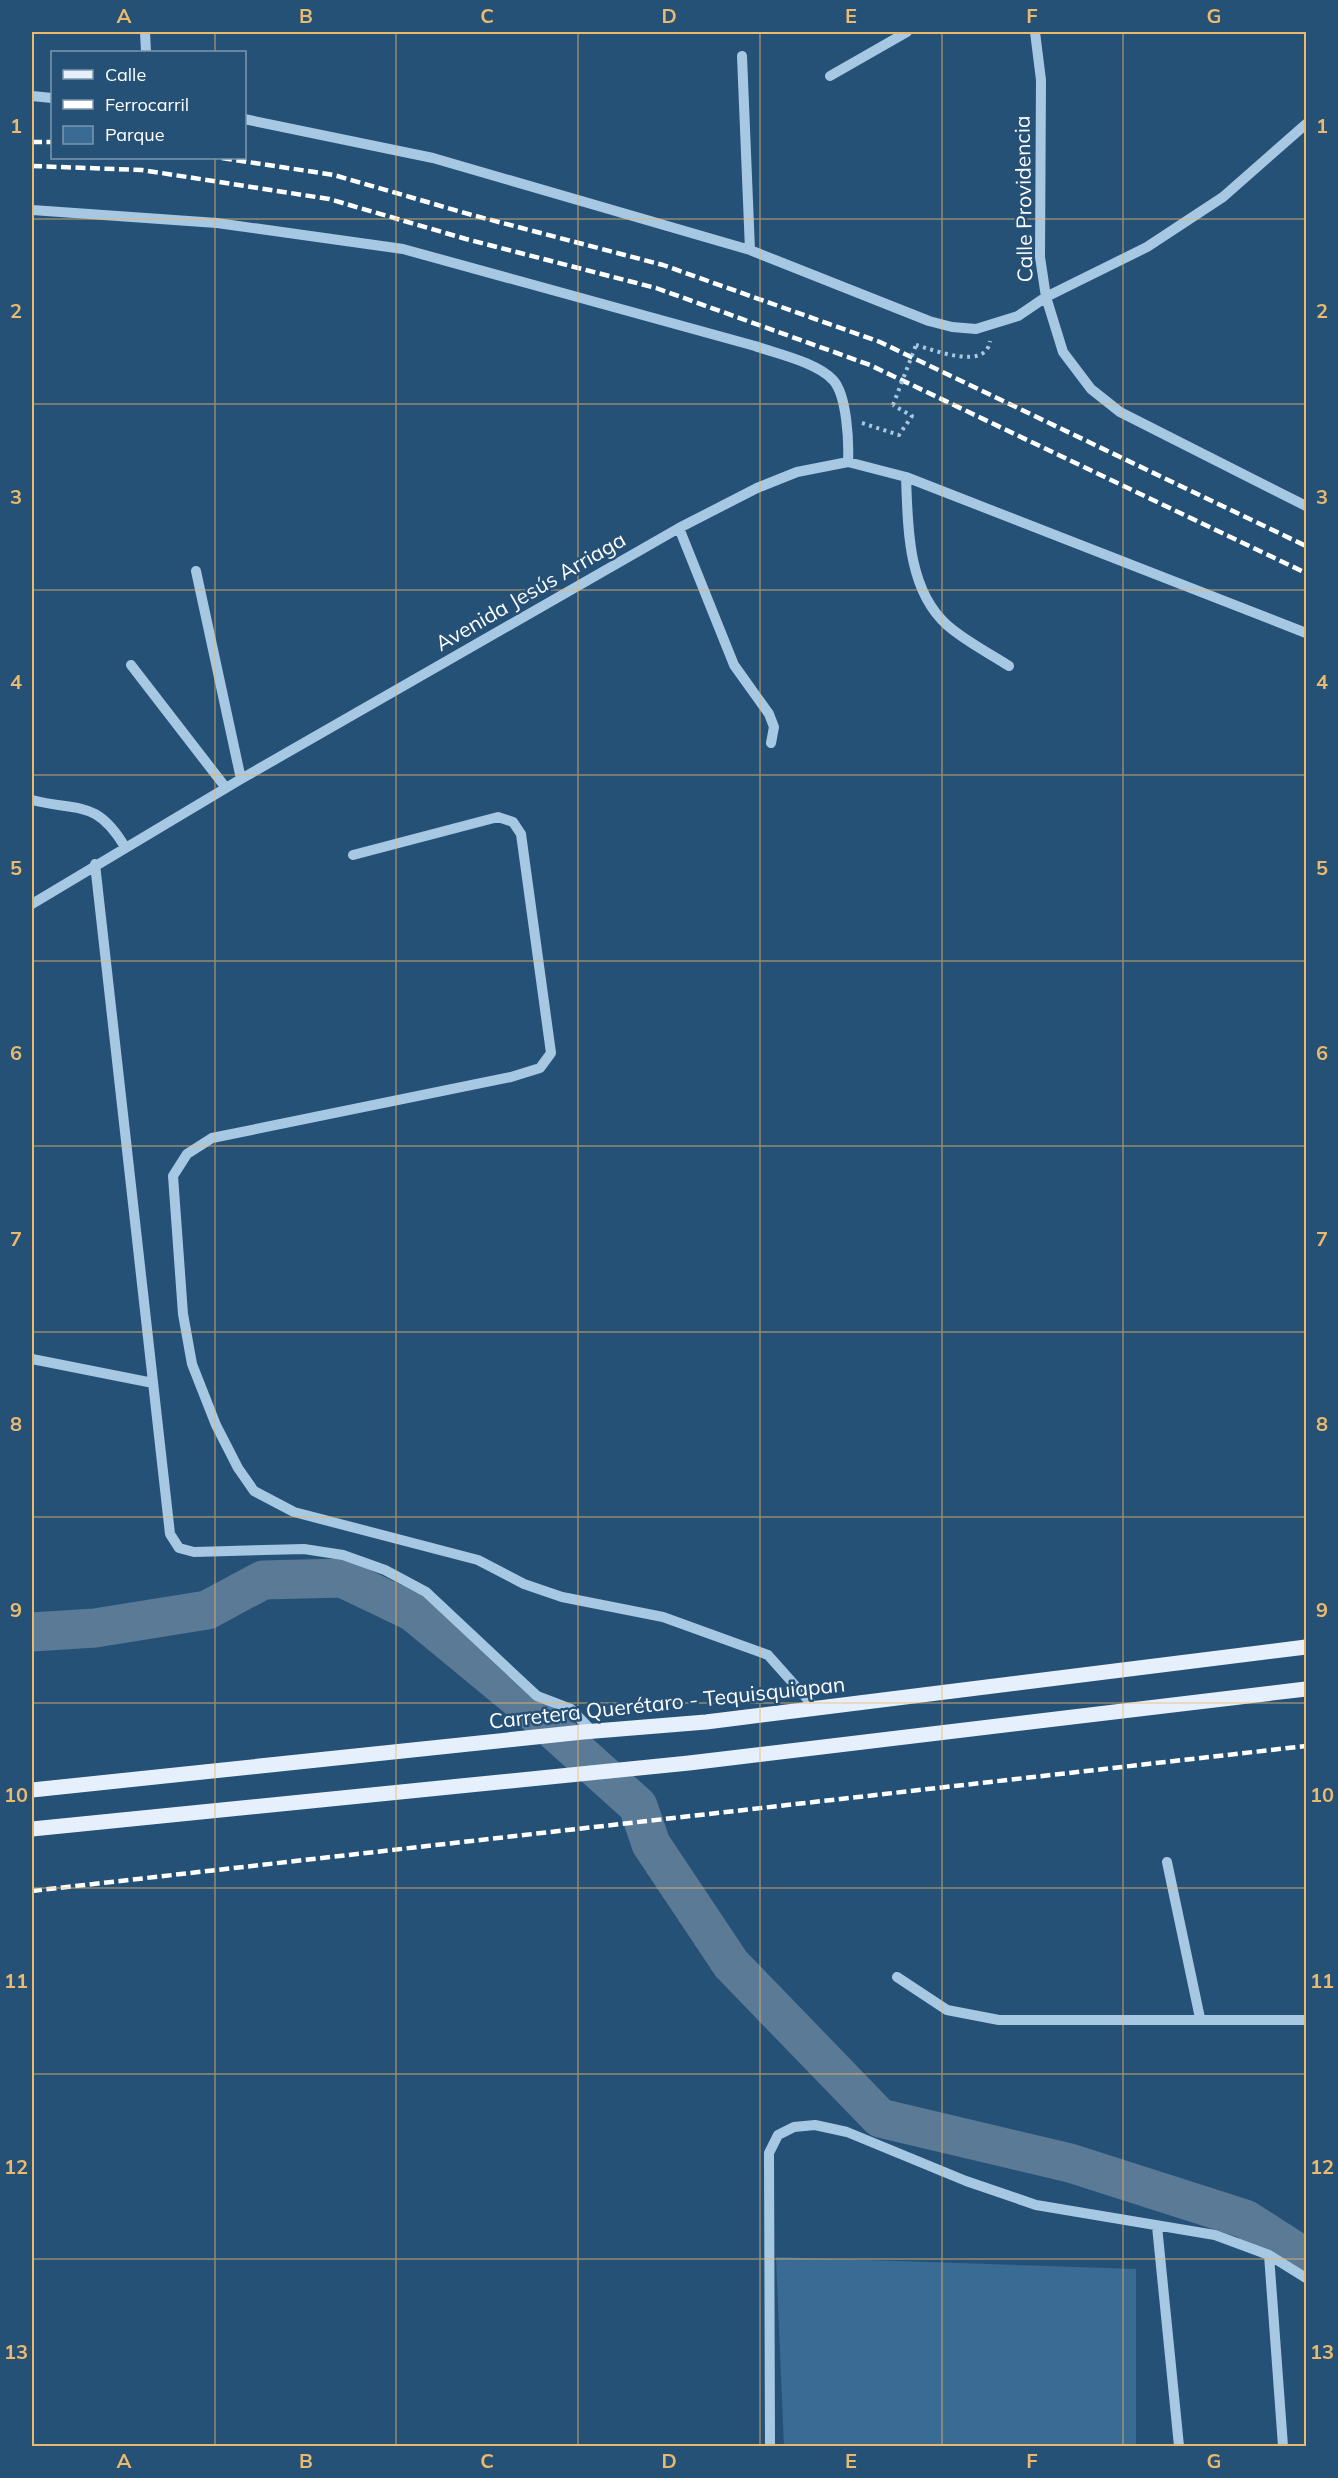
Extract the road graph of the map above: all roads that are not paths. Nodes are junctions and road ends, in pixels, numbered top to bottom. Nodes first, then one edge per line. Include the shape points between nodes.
1 (145, 32) edge
2 (907, 32) edge
3 (1035, 32) edge
4 (146, 51) edge
5 (742, 56) dead end
6 (830, 76) dead end
7 (32, 96) edge
8 (51, 98) edge
9 (246, 119) edge
10 (1306, 124) edge
11 (32, 210) edge
12 (750, 250) junction
13 (1046, 297) junction
14 (848, 462) junction
15 (906, 477) junction
16 (1306, 506) edge
17 (679, 528) junction
18 (196, 571) dead end
19 (1306, 633) edge
20 (130, 665) dead end
21 (1010, 666) dead end
22 (771, 743) dead end
23 (241, 779) junction
24 (226, 788) junction
25 (32, 800) edge
26 (125, 847) junction
27 (353, 855) dead end
28 (95, 864) junction
29 (32, 904) edge
30 (32, 1359) edge
31 (153, 1383) junction
32 (1306, 1647) edge
33 (1306, 1689) edge
34 (816, 1709) junction
35 (588, 1732) junction
36 (32, 1790) edge
37 (32, 1829) edge
38 (1167, 1862) dead end
39 (897, 1977) dead end
40 (1200, 2018) junction
41 (1306, 2020) edge
42 (1157, 2226) junction
43 (1269, 2255) junction
44 (1306, 2278) edge
45 (770, 2446) edge
46 (1179, 2446) edge
47 (1283, 2446) edge

1 - 4 street
2 - 6 street
3 - 13 street, Calle Providencia via 1041,80 1040,246
5 - 12 street
7 - 8 street
9 - 12 street via 433,158
10 - 13 street via 1223,197 1147,247
11 - 14 street via 217,223 403,249 755,346 799,361 834,381 845,414
12 - 13 street via 952,327 992,326 1018,316
13 - 16 street, Calle Providencia via 1063,352 1090,389 1120,412
14 - 15 street, Avenida Jesús Arriaga
14 - 17 street, Avenida Jesús Arriaga via 797,472
15 - 19 street, Avenida Jesús Arriaga
15 - 21 street via 915,573 930,606 947,626
17 - 22 street via 734,665 769,714 774,727
17 - 23 street, Avenida Jesús Arriaga
18 - 23 street
20 - 24 street
23 - 24 street, Avenida Jesús Arriaga
24 - 26 street, Avenida Jesús Arriaga
25 - 26 street via 96,813
26 - 28 street, Avenida Jesús Arriaga
27 - 34 street via 498,817 513,822 521,834 551,1053 540,1068 511,1077 212,1138 187,1154 174,1176 183,1314 192,1364 238,1468 254,1491 294,1512 478,1560 562,1598 663,1617 768,1655
28 - 29 street, Avenida Jesús Arriaga
28 - 31 street
30 - 31 street
31 - 35 street via 170,1534 179,1548 194,1552 304,1549 343,1555 385,1570 426,1592 537,1696 571,1709
32 - 34 main road, Carretera Querétaro - Tequisquiapan
33 - 37 main road via 605,1772
34 - 35 main road, Carretera Querétaro - Tequisquiapan
35 - 36 main road, Carretera Querétaro - Tequisquiapan
38 - 40 street
39 - 40 street via 947,2010 999,2020
40 - 41 street
42 - 43 street via 1215,2235
42 - 45 street via 1036,2205 836,2130 815,2125 794,2127 778,2135 769,2153
42 - 46 street
43 - 44 street
43 - 47 street

